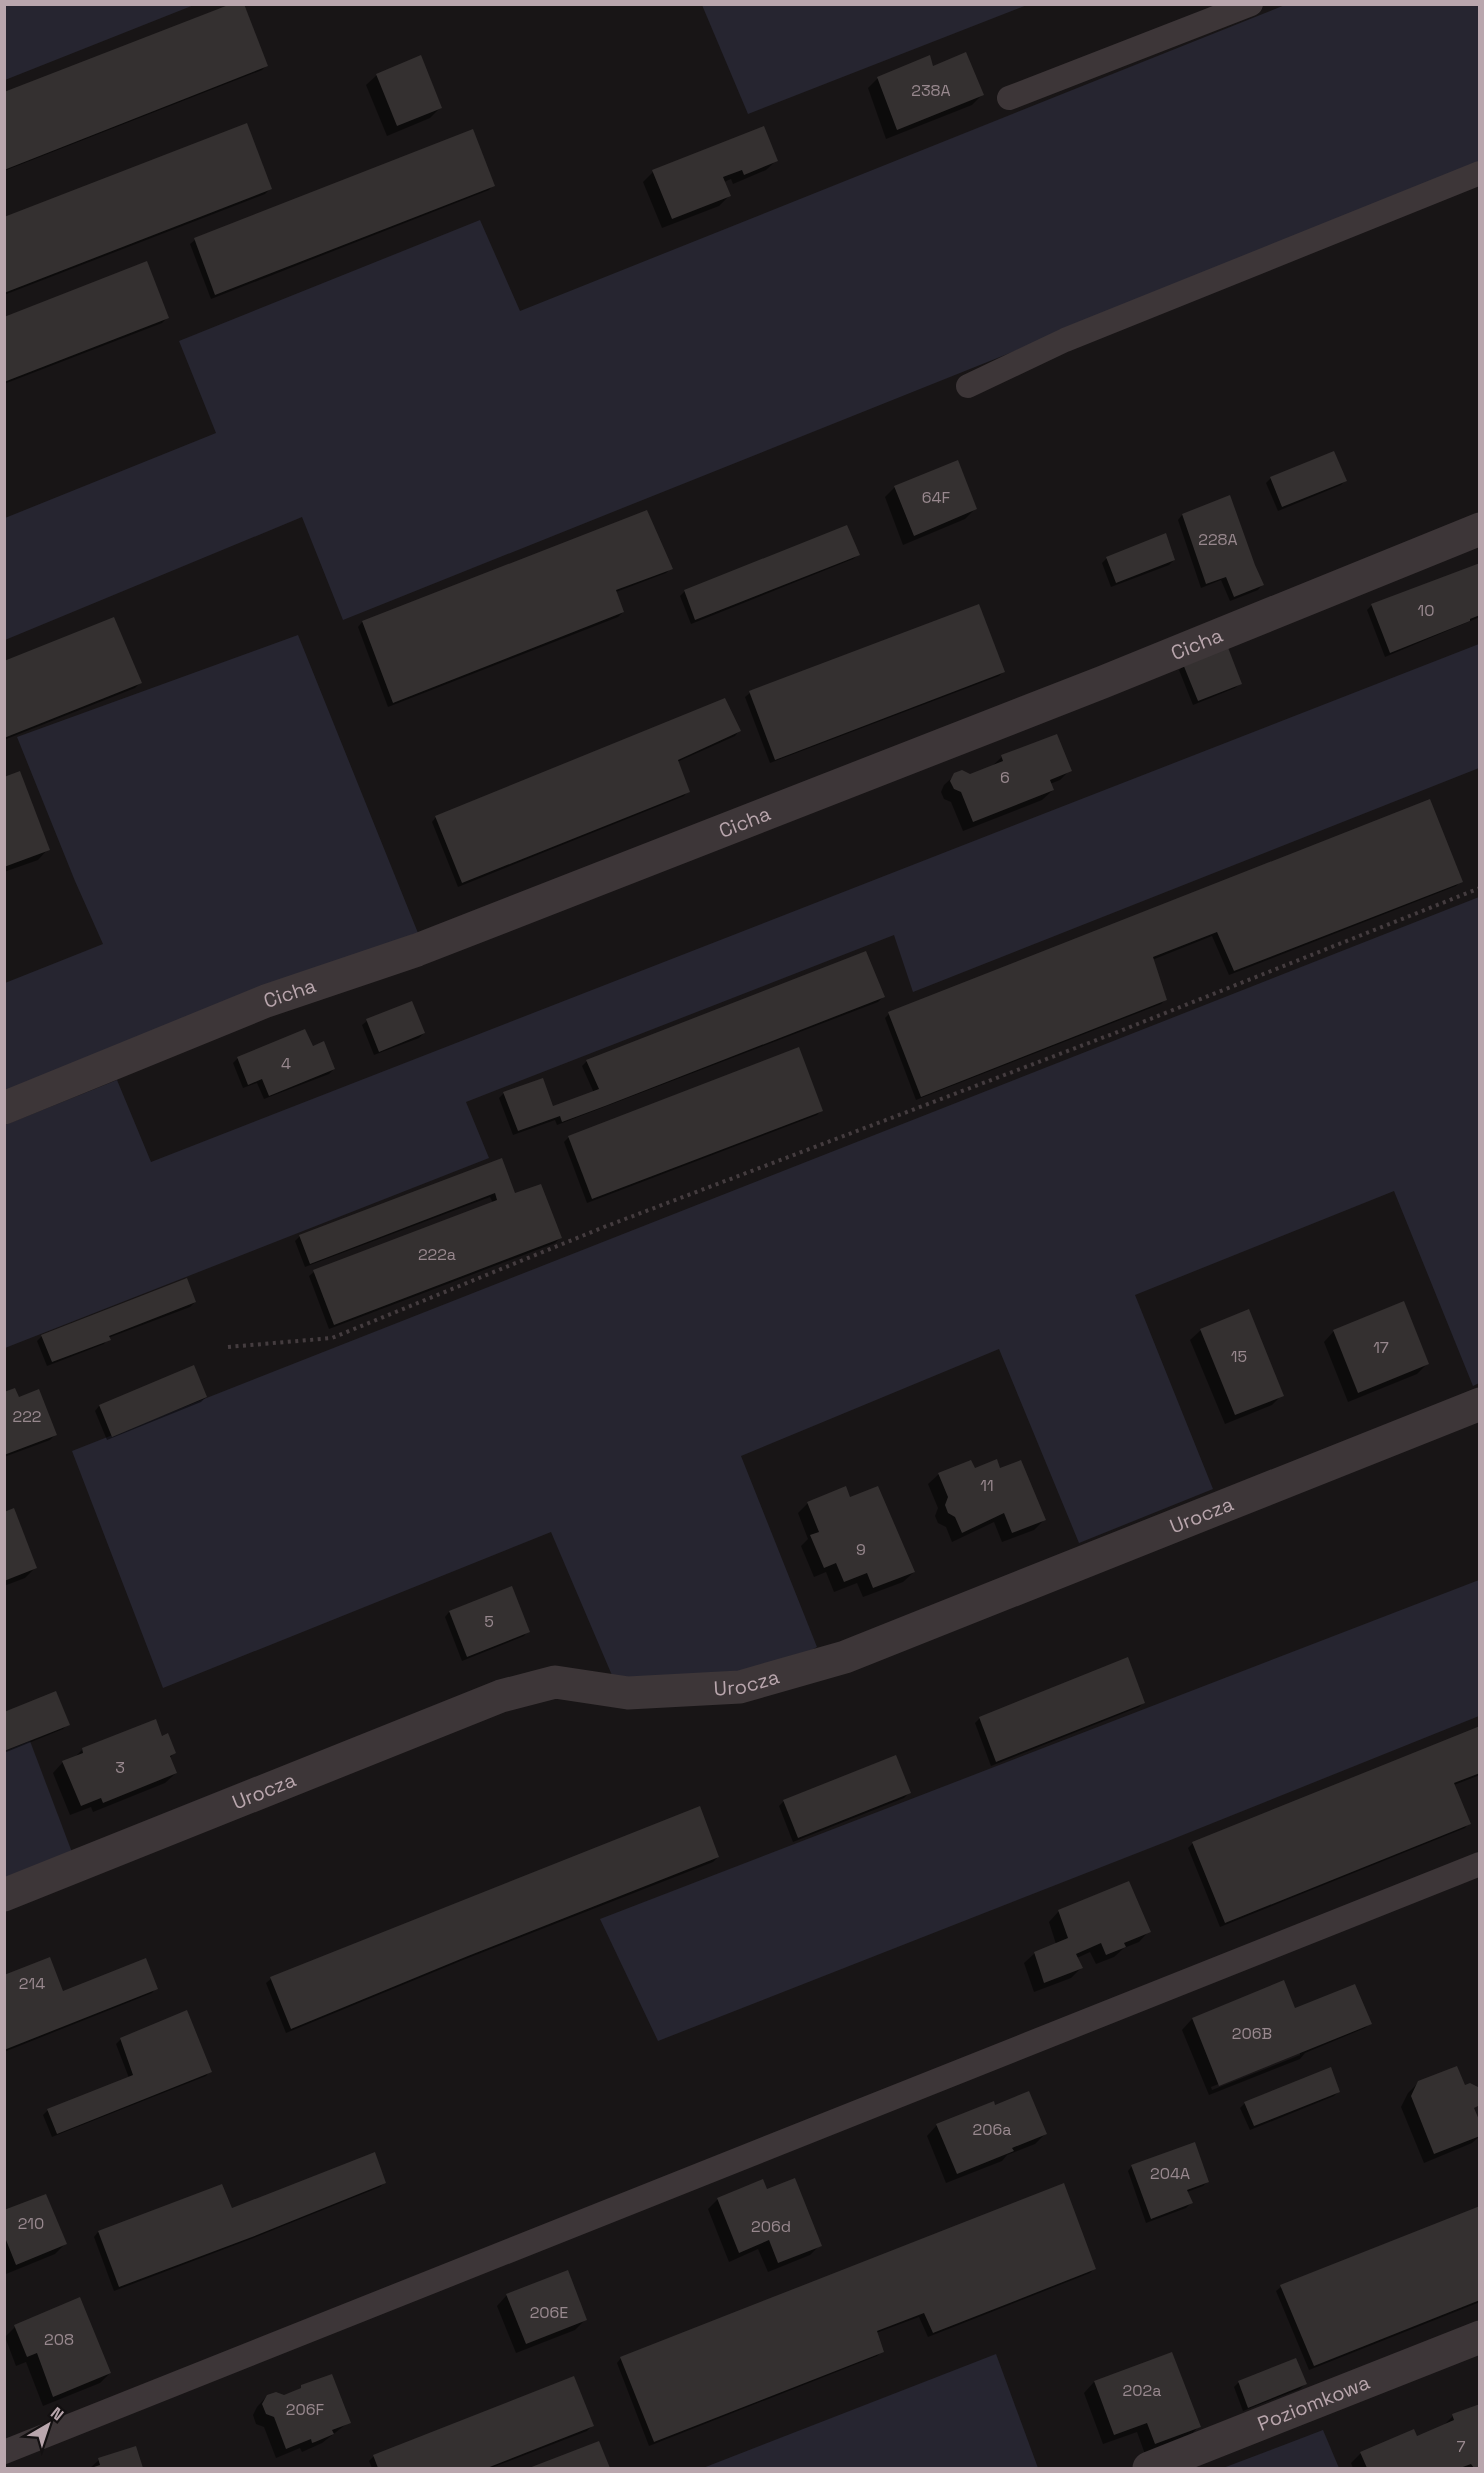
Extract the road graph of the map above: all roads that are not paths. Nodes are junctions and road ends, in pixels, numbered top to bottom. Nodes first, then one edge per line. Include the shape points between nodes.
1 (1251, 4) edge
2 (1009, 98) dead end
3 (1479, 173) edge
4 (968, 386) dead end
5 (1479, 529) edge
6 (4, 1108) edge
7 (1479, 1404) edge
8 (1479, 1863) edge
9 (4, 1895) edge
10 (1479, 2337) edge
11 (4, 2452) edge
12 (1149, 2469) edge

1 - 2 lane
3 - 4 lane via 1065,340
5 - 6 street, Cicha via 1103,682 428,946 266,1001
7 - 9 street, Urocza via 844,1657 740,1687 628,1693 555,1682 501,1696
8 - 11 lane
10 - 12 street, Poziomkowa

